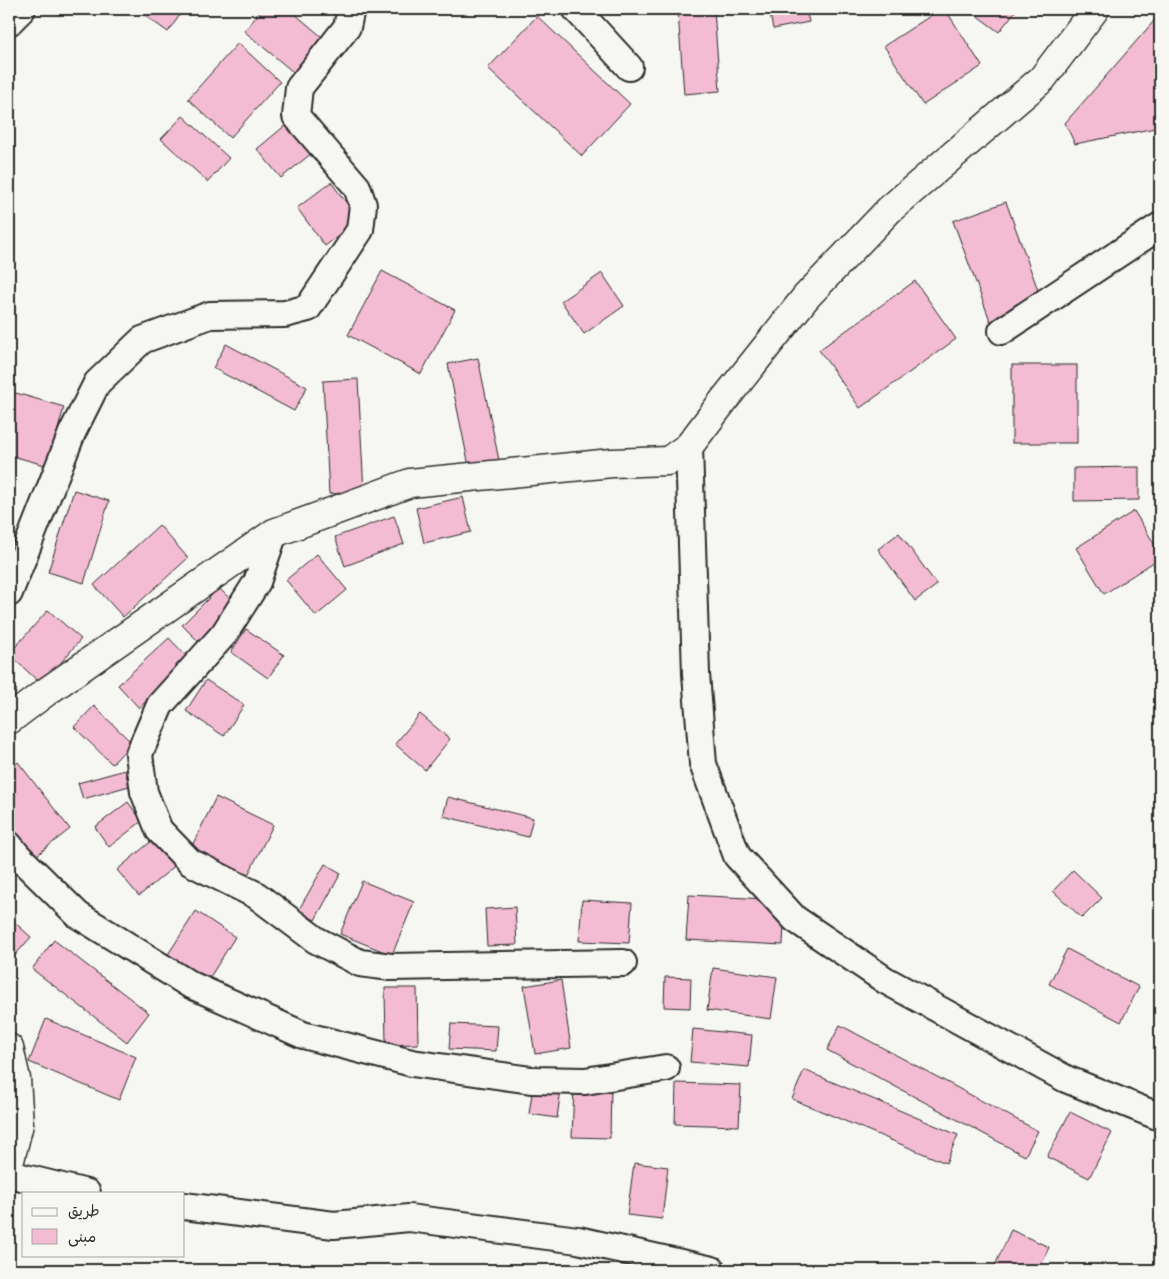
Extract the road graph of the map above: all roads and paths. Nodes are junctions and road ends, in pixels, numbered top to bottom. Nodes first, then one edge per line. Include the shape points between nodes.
1 (22, 9) edge
2 (351, 9) edge
3 (576, 9) edge
4 (1095, 9) edge
5 (9, 22) edge
6 (629, 67) dead end
7 (1160, 226) edge
8 (1002, 331) dead end
9 (689, 446) junction
10 (274, 533) junction
11 (9, 593) edge
12 (9, 720) edge
13 (9, 845) edge
14 (623, 963) dead end
15 (9, 1048) edge
16 (666, 1068) dead end
17 (1160, 1117) edge
18 (9, 1164) edge
19 (9, 1174) edge
20 (83, 1192) edge
21 (185, 1206) edge
22 (712, 1270) edge

1 - 5 street
2 - 11 street via 347,27 299,88 296,116 358,187 363,206 360,230 308,308 285,314 210,315 142,340 97,382 72,433
3 - 6 street
4 - 9 main road via 1042,79 889,210 806,297
7 - 8 street
9 - 10 main road via 668,461 612,463 410,483
9 - 17 street via 696,674 703,764 737,856 795,919 885,980 1066,1079
10 - 12 main road
10 - 14 street via 257,582 224,634 160,705 139,754 144,792 159,830 190,862 256,895 316,940 360,963 391,967
13 - 16 street via 78,915 189,984 303,1034 412,1063 531,1080 585,1081
15 - 18 main road via 16,1079 19,1124
19 - 20 street
21 - 22 street via 334,1225 409,1218 578,1240

